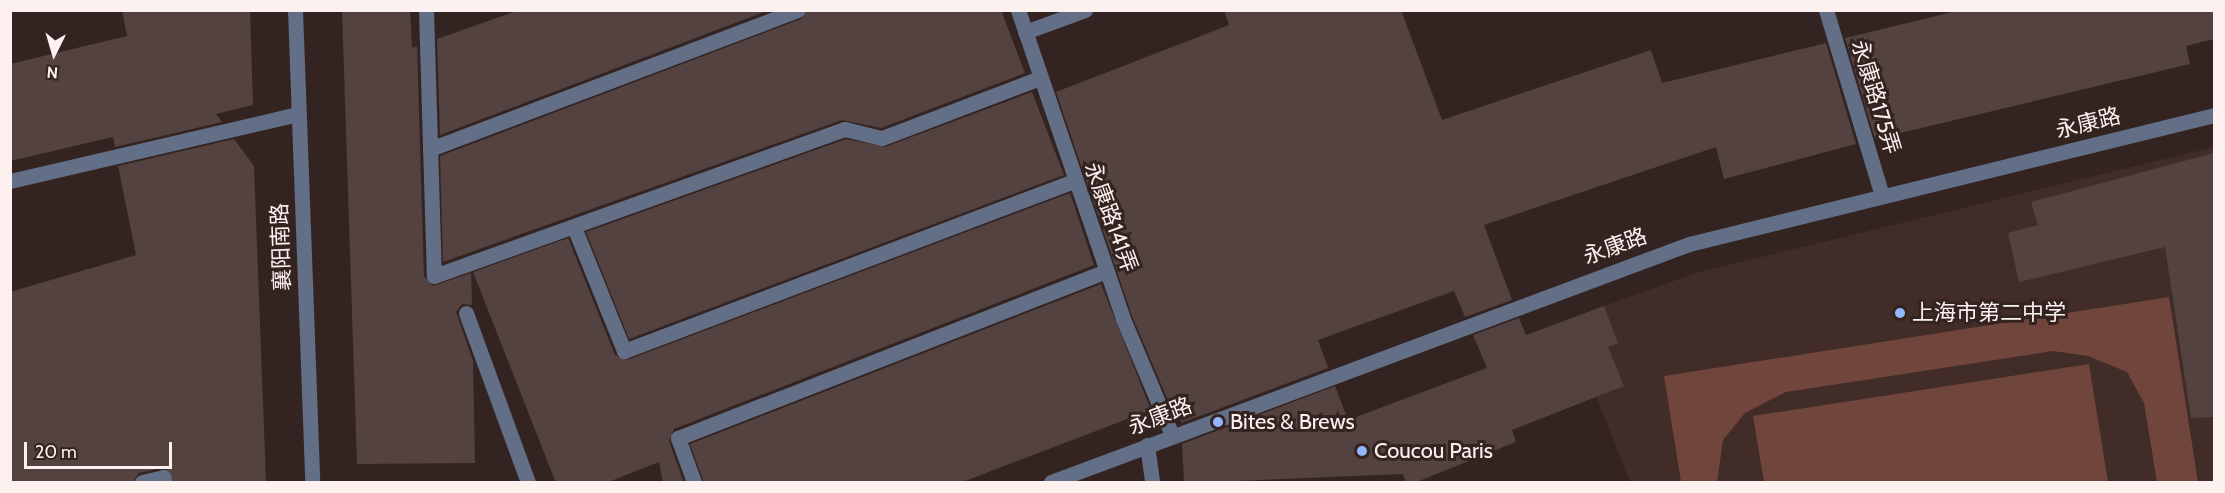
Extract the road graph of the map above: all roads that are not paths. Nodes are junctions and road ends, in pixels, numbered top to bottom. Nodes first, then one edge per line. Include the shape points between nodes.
1 (295, 10) edge
2 (426, 10) edge
3 (798, 10) edge
4 (1018, 10) edge
5 (1085, 10) edge
6 (1826, 10) edge
7 (1025, 32) junction
8 (1037, 79) junction
9 (298, 114) junction
10 (2214, 115) edge
11 (430, 148) junction
12 (10, 181) edge
13 (1074, 181) junction
14 (1882, 196) junction
15 (574, 227) junction
16 (1106, 271) junction
17 (466, 313) dead end
18 (1172, 435) junction
19 (1147, 445) junction
20 (142, 483) edge
21 (165, 483) edge
22 (312, 483) edge
23 (528, 483) edge
24 (694, 483) edge
25 (1051, 483) edge
26 (1152, 483) edge

1 - 9 street, 襄阳南路
2 - 11 street
3 - 11 street
4 - 7 street, 永康路141弄
5 - 7 street
6 - 14 street, 永康路175弄
7 - 8 street, 永康路141弄
8 - 13 street, 永康路141弄
8 - 15 street via 882,138 845,129
9 - 12 street
9 - 22 street, 襄阳南路
10 - 14 street, 永康路
11 - 15 street via 434,276
13 - 15 street via 624,351
13 - 16 street, 永康路141弄
14 - 18 street, 永康路 via 1689,244
16 - 18 street, 永康路141弄
16 - 24 street via 678,438
17 - 23 street
18 - 19 street, 永康路
19 - 25 street, 永康路
19 - 26 street
20 - 21 street via 163,477

